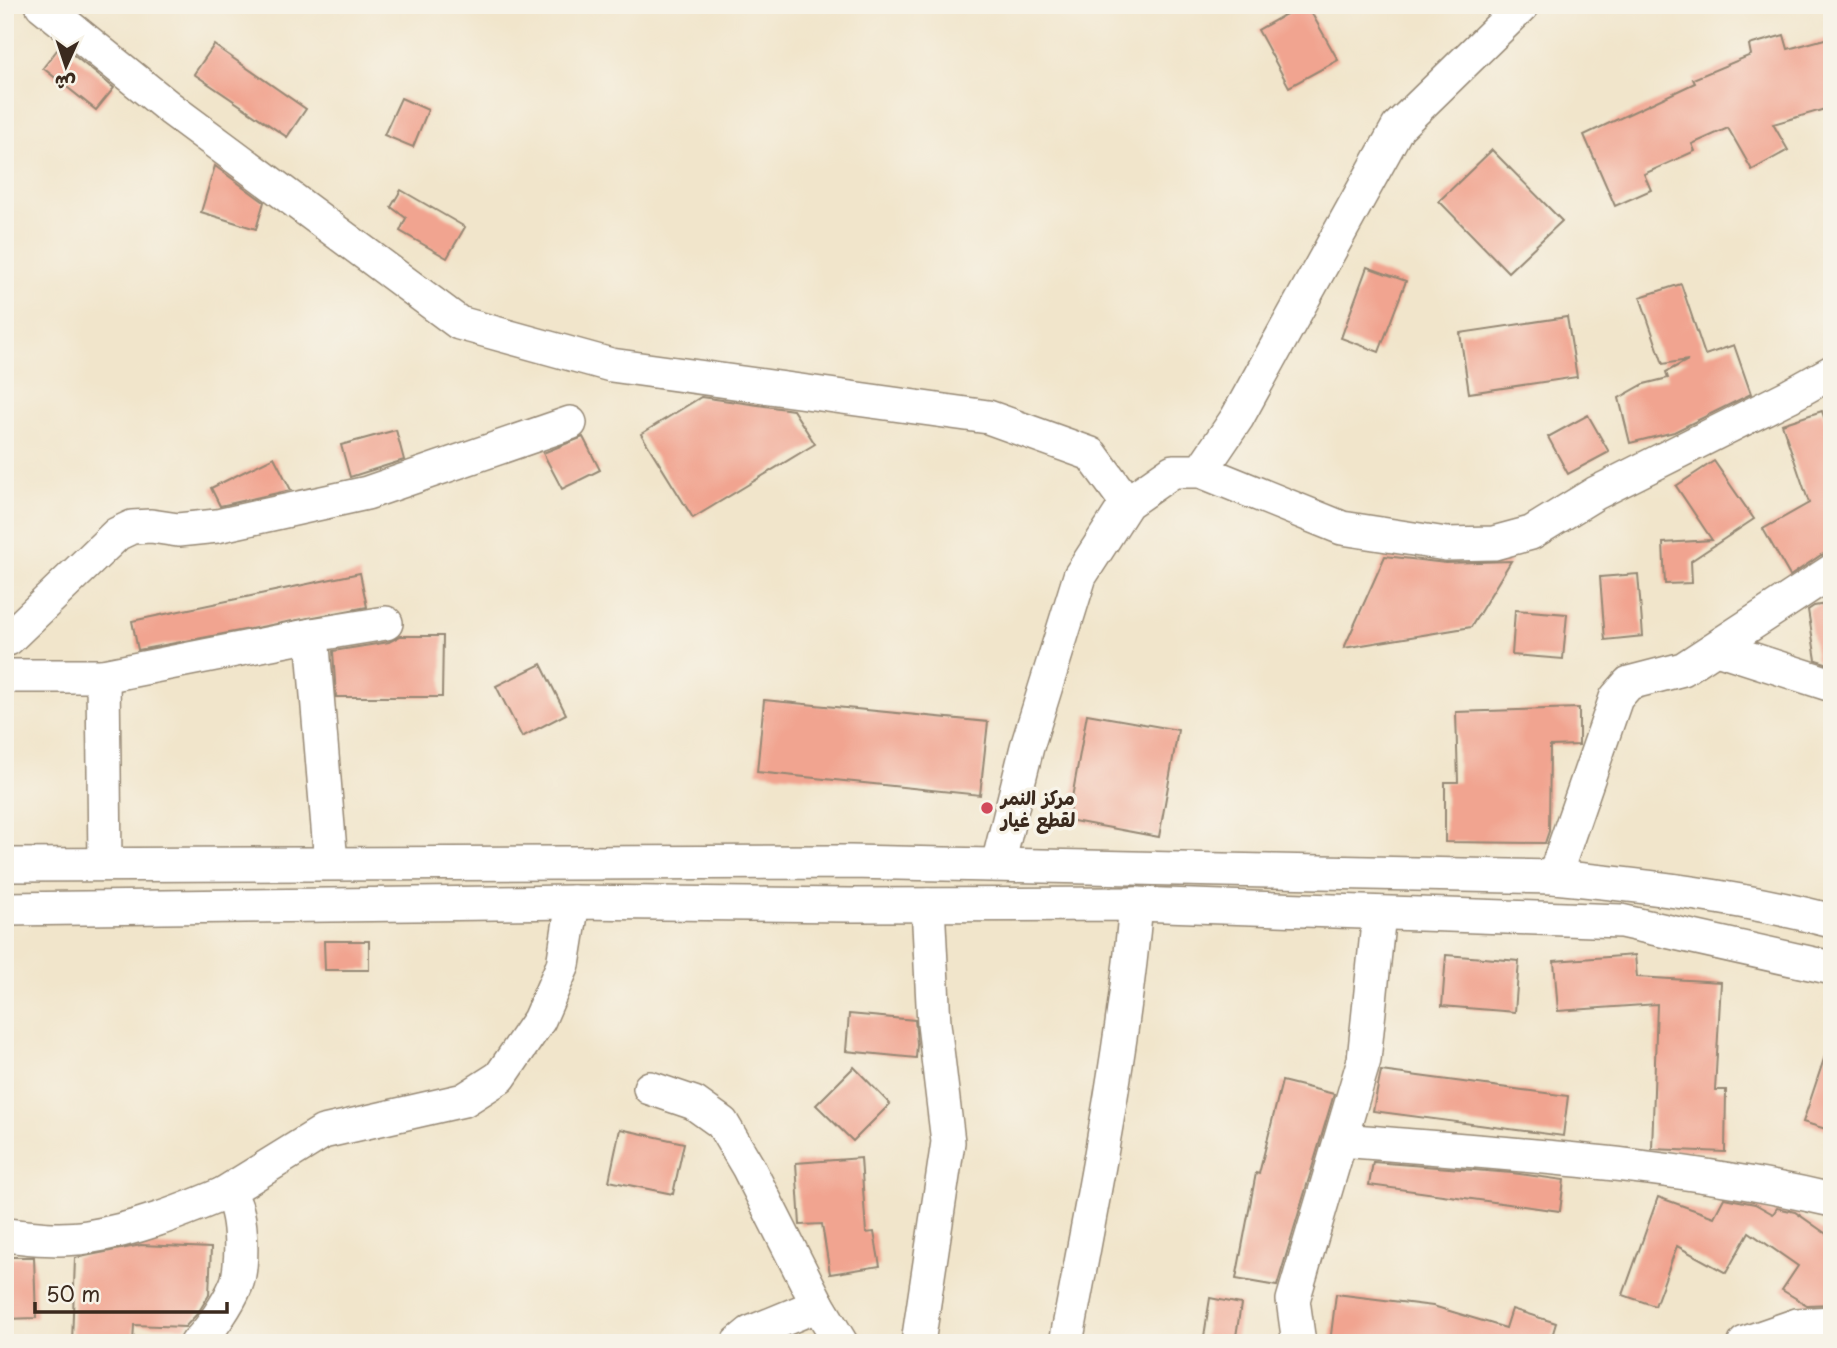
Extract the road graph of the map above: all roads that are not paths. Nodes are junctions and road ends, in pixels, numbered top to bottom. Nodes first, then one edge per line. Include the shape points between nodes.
1 (42, 5) edge
2 (1523, 5) edge
3 (1832, 372) edge
4 (570, 423) dead end
5 (1201, 471) junction
6 (1127, 503) junction
7 (1832, 571) edge
8 (386, 624) dead end
9 (312, 635) junction
10 (7, 638) edge
11 (1717, 648) junction
12 (13, 676) edge
13 (103, 676) junction
14 (1832, 685) edge
15 (850, 862) junction
16 (331, 863) junction
17 (5, 864) edge
18 (105, 864) junction
19 (998, 864) junction
20 (1554, 877) junction
21 (573, 902) junction
22 (1136, 904) junction
23 (850, 905) junction
24 (928, 905) junction
25 (5, 909) edge
26 (1379, 913) junction
27 (1832, 922) edge
28 (1832, 968) edge
29 (650, 1088) dead end
30 (1341, 1140) junction
31 (223, 1194) junction
32 (1832, 1200) edge
33 (5, 1235) edge
34 (818, 1305) junction
35 (1832, 1323) edge
36 (197, 1343) edge
37 (738, 1343) edge
38 (841, 1343) edge
39 (918, 1343) edge
40 (1066, 1343) edge
41 (1299, 1343) edge
42 (1745, 1343) edge

1 - 6 street via 171,109 460,323 611,365 988,417 1091,454
2 - 5 street via 1398,127 1237,418
3 - 5 street via 1596,493 1531,533 1494,542 1446,544 1342,528
4 - 10 street via 367,493 216,526 178,530 132,527 117,534
5 - 6 street via 1173,471
6 - 19 street via 1080,576 1027,747
7 - 11 street
8 - 9 street
9 - 13 street
9 - 16 street
10 - 12 street via 18,656
11 - 14 street
11 - 20 street via 1683,669 1629,684 1616,698
12 - 13 street
13 - 18 street
15 - 16 street
15 - 19 street
15 - 23 street
16 - 18 street
17 - 18 street
19 - 20 street
20 - 27 street via 1782,908
21 - 23 street
21 - 25 street
21 - 31 street via 563,965 539,1020 500,1077 464,1100 323,1132
22 - 24 street
22 - 26 street
22 - 40 street via 1099,1162
23 - 24 street
24 - 39 street via 934,1024 948,1142
26 - 28 street via 1621,921
26 - 30 street via 1364,1060
29 - 34 street via 694,1103 722,1123
30 - 32 street via 1612,1164
30 - 41 street via 1293,1300
31 - 33 street via 131,1227 86,1237
31 - 36 street via 232,1199 241,1239 237,1283
34 - 37 street via 750,1333
34 - 38 street
35 - 42 street via 1797,1325

